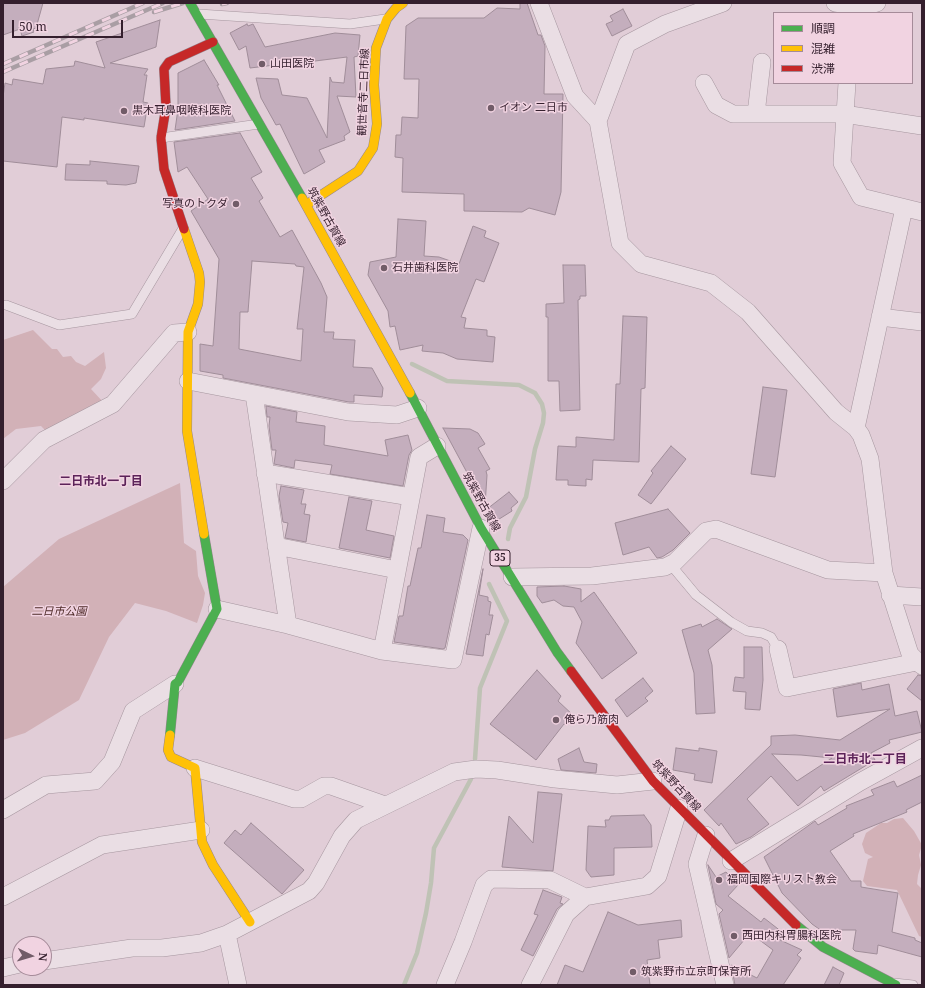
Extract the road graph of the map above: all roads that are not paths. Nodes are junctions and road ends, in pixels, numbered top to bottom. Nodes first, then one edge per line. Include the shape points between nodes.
1 (190, 3) edge
2 (403, 3) edge
3 (539, 3) edge
4 (723, 3) edge
5 (835, 3) edge
6 (877, 3) edge
7 (197, 14) junction
8 (387, 19) junction
9 (213, 42) junction
10 (762, 62) dead end
11 (704, 83) dead end
12 (847, 84) edge
13 (756, 114) junction
14 (844, 114) junction
15 (598, 121) junction
16 (260, 124) junction
17 (922, 126) edge
18 (161, 138) junction
19 (306, 205) junction
20 (904, 208) junction
21 (922, 212) edge
22 (183, 227) junction
23 (6, 305) dead end
24 (880, 317) junction
25 (922, 322) edge
26 (188, 332) junction
27 (188, 382) junction
28 (254, 394) junction
29 (418, 408) junction
30 (856, 428) junction
31 (437, 446) junction
32 (266, 473) junction
33 (3, 481) edge
34 (411, 498) junction
35 (480, 528) junction
36 (276, 546) junction
37 (671, 565) junction
38 (397, 570) junction
39 (884, 573) junction
40 (512, 577) junction
41 (890, 595) junction
42 (922, 597) edge
43 (217, 609) junction
44 (288, 625) junction
45 (778, 649) joint
46 (382, 651) junction
47 (920, 664) edge
48 (175, 684) junction
49 (922, 748) edge
50 (194, 768) junction
51 (653, 781) junction
52 (385, 805) junction
53 (679, 808) junction
54 (3, 810) edge
55 (201, 830) junction
56 (706, 835) junction
57 (731, 861) junction
58 (585, 896) junction
59 (3, 897) edge
60 (250, 922) junction
61 (227, 934) junction
62 (52, 960) edge
63 (894, 984) edge
64 (238, 985) edge
65 (445, 985) edge
66 (530, 985) edge
67 (725, 985) edge
68 (912, 985) edge

1 - 7 main road, 筑紫野古賀線 / 35
2 - 8 main road, 観世音寺二日市線
3 - 15 street via 575,96
4 - 15 street via 665,24 627,44
5 - 6 street via 862,7
7 - 8 lane via 350,24
7 - 9 main road, 筑紫野古賀線 / 35
8 - 19 main road, 観世音寺二日市線 via 376,48 374,85 377,124 373,148 358,171
9 - 16 main road, 筑紫野古賀線 / 35
9 - 18 main road via 169,62 164,69 166,107
10 - 13 street
11 - 13 street via 712,99 722,109 733,114
12 - 14 street
13 - 14 street
14 - 17 street
14 - 20 street via 842,163 861,197
15 - 30 street via 620,243 641,264 712,283 748,312 836,412
16 - 18 lane
16 - 19 main road, 筑紫野古賀線 / 35
18 - 22 main road via 164,169
19 - 29 main road, 筑紫野古賀線 / 35
20 - 21 street
20 - 24 street
22 - 23 lane via 132,314 59,325
22 - 26 main road via 200,282 198,304
24 - 25 street
24 - 30 street
26 - 27 main road
26 - 33 street via 174,333 113,404 44,440
27 - 28 street
27 - 43 main road via 187,431
28 - 29 street via 348,412 397,415
28 - 32 street
29 - 31 main road, 筑紫野古賀線 / 35
30 - 39 street via 865,442 870,459
31 - 34 street via 419,457
31 - 35 main road, 筑紫野古賀線 / 35
32 - 34 street
32 - 36 street
34 - 38 street
35 - 40 main road, 筑紫野古賀線 / 35
35 - 46 street via 453,660
36 - 38 street
36 - 44 street
37 - 39 street via 706,531 716,529 828,570
37 - 40 street via 592,576
37 - 45 lane via 696,595 747,631 771,637
38 - 46 street
39 - 41 street
40 - 51 main road, 筑紫野古賀線 / 35 via 557,652
41 - 42 street
41 - 47 street via 910,654
43 - 44 street
43 - 48 main road
44 - 46 street
45 - 47 street via 787,688
48 - 50 main road via 168,750 171,757
48 - 54 street via 133,711 112,762 95,781 46,785
49 - 57 street via 860,782
50 - 52 street via 294,799 301,799 324,786 331,786
50 - 55 main road
51 - 52 street via 617,785 476,769 454,772
51 - 53 main road, 筑紫野古賀線 / 35
52 - 60 street via 349,826 309,891
53 - 56 main road, 筑紫野古賀線 / 35
53 - 58 street via 658,876 653,883 641,888
55 - 59 street via 102,845
55 - 60 main road via 202,842 213,865
56 - 57 main road, 筑紫野古賀線 / 35
56 - 67 street via 697,864
57 - 63 main road, 筑紫野古賀線 / 35 via 804,933 829,950
58 - 65 street via 550,880 491,879 484,885
58 - 66 street via 566,914
60 - 61 street
61 - 62 street via 201,943 162,948 132,948
61 - 64 street
63 - 68 lane

